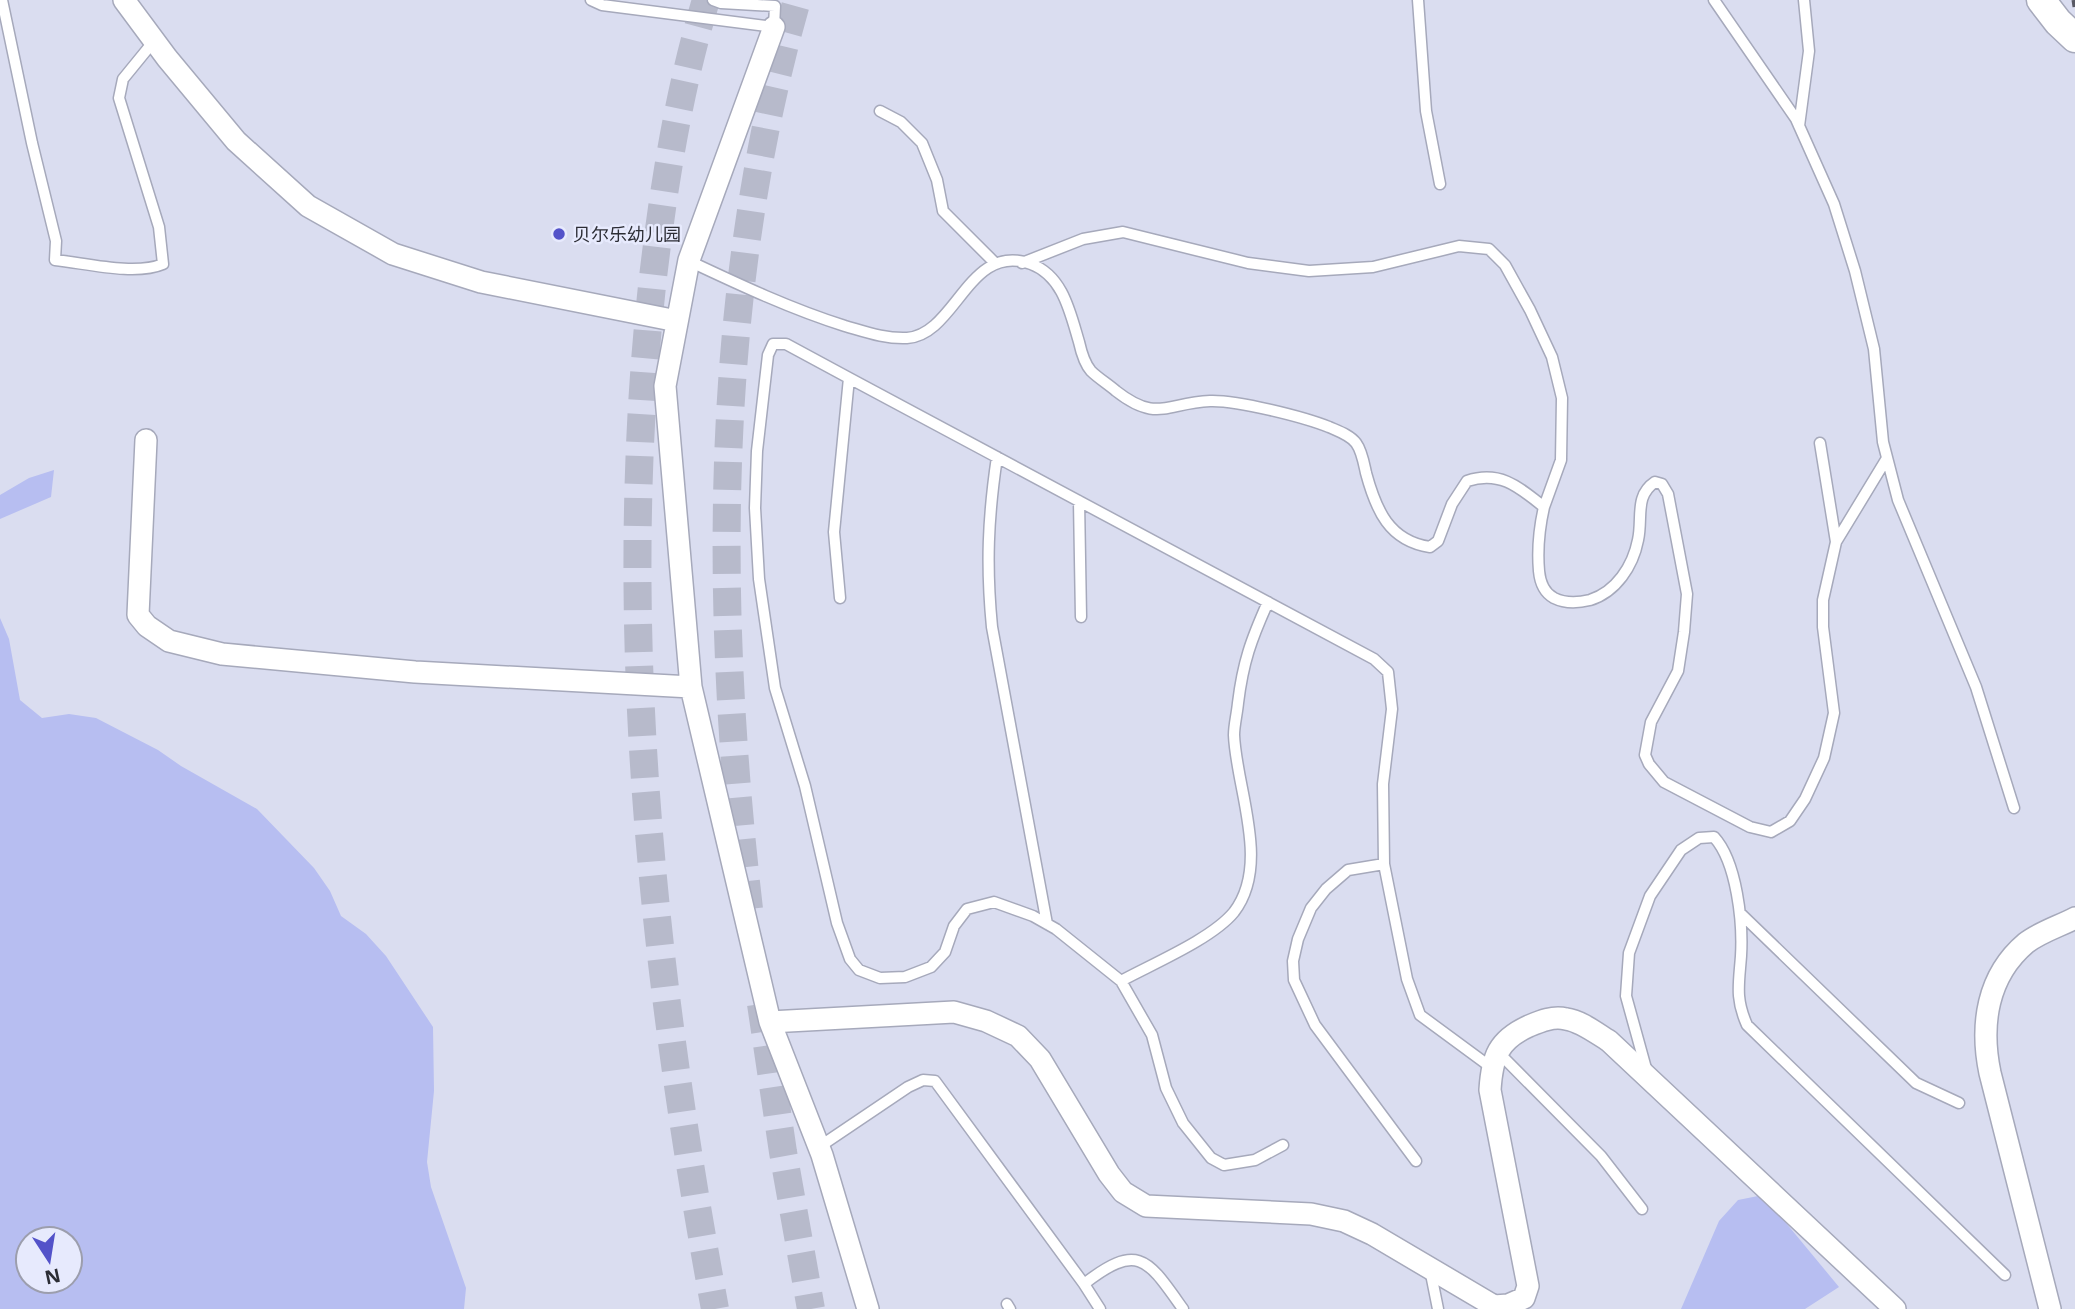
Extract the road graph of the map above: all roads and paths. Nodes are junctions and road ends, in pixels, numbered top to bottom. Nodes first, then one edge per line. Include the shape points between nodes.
1 (2, 0) edge
2 (124, 0) edge
3 (591, 0) edge
4 (713, 0) edge
5 (1418, 0) edge
6 (1714, 0) edge
7 (1804, 0) edge
8 (2041, 0) edge
9 (774, 27) junction
10 (2075, 38) edge
11 (154, 41) junction
12 (880, 111) dead end
13 (1799, 126) junction
14 (1440, 184) dead end
15 (689, 261) junction
16 (1022, 262) junction
17 (996, 264) junction
18 (677, 321) junction
19 (849, 378) junction
20 (146, 440) dead end
21 (1820, 443) dead end
22 (997, 457) junction
23 (1887, 458) junction
24 (1079, 501) junction
25 (1544, 507) junction
26 (1836, 542) junction
27 (840, 598) dead end
28 (1268, 602) junction
29 (1080, 617) dead end
30 (691, 687) junction
31 (2014, 808) dead end
32 (1384, 864) junction
33 (1740, 913) junction
34 (2075, 918) edge
35 (1047, 924) junction
36 (1121, 981) junction
37 (770, 1022) junction
38 (1495, 1060) junction
39 (1648, 1078) junction
40 (1959, 1103) dead end
41 (1283, 1145) dead end
42 (819, 1147) junction
43 (1416, 1161) dead end
44 (1642, 1209) dead end
45 (1430, 1269) junction
46 (2006, 1275) dead end
47 (1084, 1284) junction
48 (868, 1309) edge
49 (1100, 1309) edge
50 (1183, 1309) edge
51 (1438, 1309) edge
52 (1895, 1309) edge
53 (2050, 1309) edge

1 - 11 lane via 56,241 55,260 135,269 163,264 159,227 119,98 123,79
2 - 11 street
3 - 9 lane
4 - 9 lane via 775,6
5 - 14 lane via 1426,111
6 - 13 lane
7 - 13 lane via 1809,51
8 - 10 main road
9 - 15 street
11 - 18 street via 236,141 308,206 393,254 481,282
12 - 17 lane via 901,122 922,143 943,211
13 - 23 lane via 1834,204 1855,271 1874,349
15 - 17 lane via 804,313 882,337 910,338 936,325 981,273
15 - 18 street
16 - 17 lane
16 - 25 lane via 1043,270 1057,285 1068,302 1090,370 1133,404 1152,410 1211,401 1233,404 1276,412 1350,437 1358,446 1373,499 1391,528 1411,544 1430,547 1438,541 1467,481 1482,476 1521,488
16 - 25 lane via 1083,239 1124,232 1248,263 1309,271 1373,267 1459,246 1489,249 1505,265 1530,310 1552,357 1562,398 1561,460
18 - 30 street via 665,386
19 - 22 lane
19 - 27 lane via 834,532
19 - 35 lane via 786,344 773,344 757,451 755,508 759,579 775,688 850,959 859,970 880,978 905,977 932,967 967,909 994,902
20 - 30 street via 138,615 169,641 222,654 415,672
21 - 26 lane
22 - 24 lane
22 - 35 lane via 988,514 987,581
23 - 26 lane
23 - 31 lane via 1898,500 1976,687
24 - 28 lane
24 - 29 lane
25 - 26 lane via 1537,541 1540,583 1553,597 1575,604 1603,596 1623,577 1638,542 1645,489 1655,482 1662,484 1668,494 1687,594 1678,671 1651,722 1645,755 1664,782 1750,827 1771,832 1790,821 1824,758 1834,713 1823,600
28 - 32 lane via 1374,659 1388,672 1392,709 1383,784
28 - 36 lane via 1242,667 1234,735 1251,859 1245,892 1233,912 1199,940
30 - 37 street
32 - 38 lane via 1407,979 1420,1014
32 - 43 lane via 1348,870 1311,908 1298,939 1294,980 1315,1025
33 - 39 lane via 1729,861 1714,837 1699,838 1681,850 1650,896 1629,953 1626,996
33 - 40 lane via 1916,1083
33 - 46 lane via 1737,986 1747,1025
34 - 53 street via 2028,942 2004,967 1990,996 1986,1025 1985,1051
35 - 36 lane
36 - 41 lane via 1152,1035 1166,1087 1184,1123 1211,1158 1224,1165 1255,1160
37 - 42 street
37 - 45 street via 954,1012 986,1021 1018,1036 1040,1059 1109,1174 1123,1192 1146,1206 1300,1214 1344,1221
38 - 39 street via 1512,1034 1555,1018 1568,1019 1609,1041
38 - 44 lane via 1601,1156
38 - 45 street via 1490,1090 1528,1286 1524,1298 1494,1306
39 - 52 street
42 - 47 lane via 908,1087 923,1080 935,1081
42 - 48 street
45 - 51 lane
47 - 49 lane
47 - 50 lane via 1108,1265 1138,1260 1154,1269

